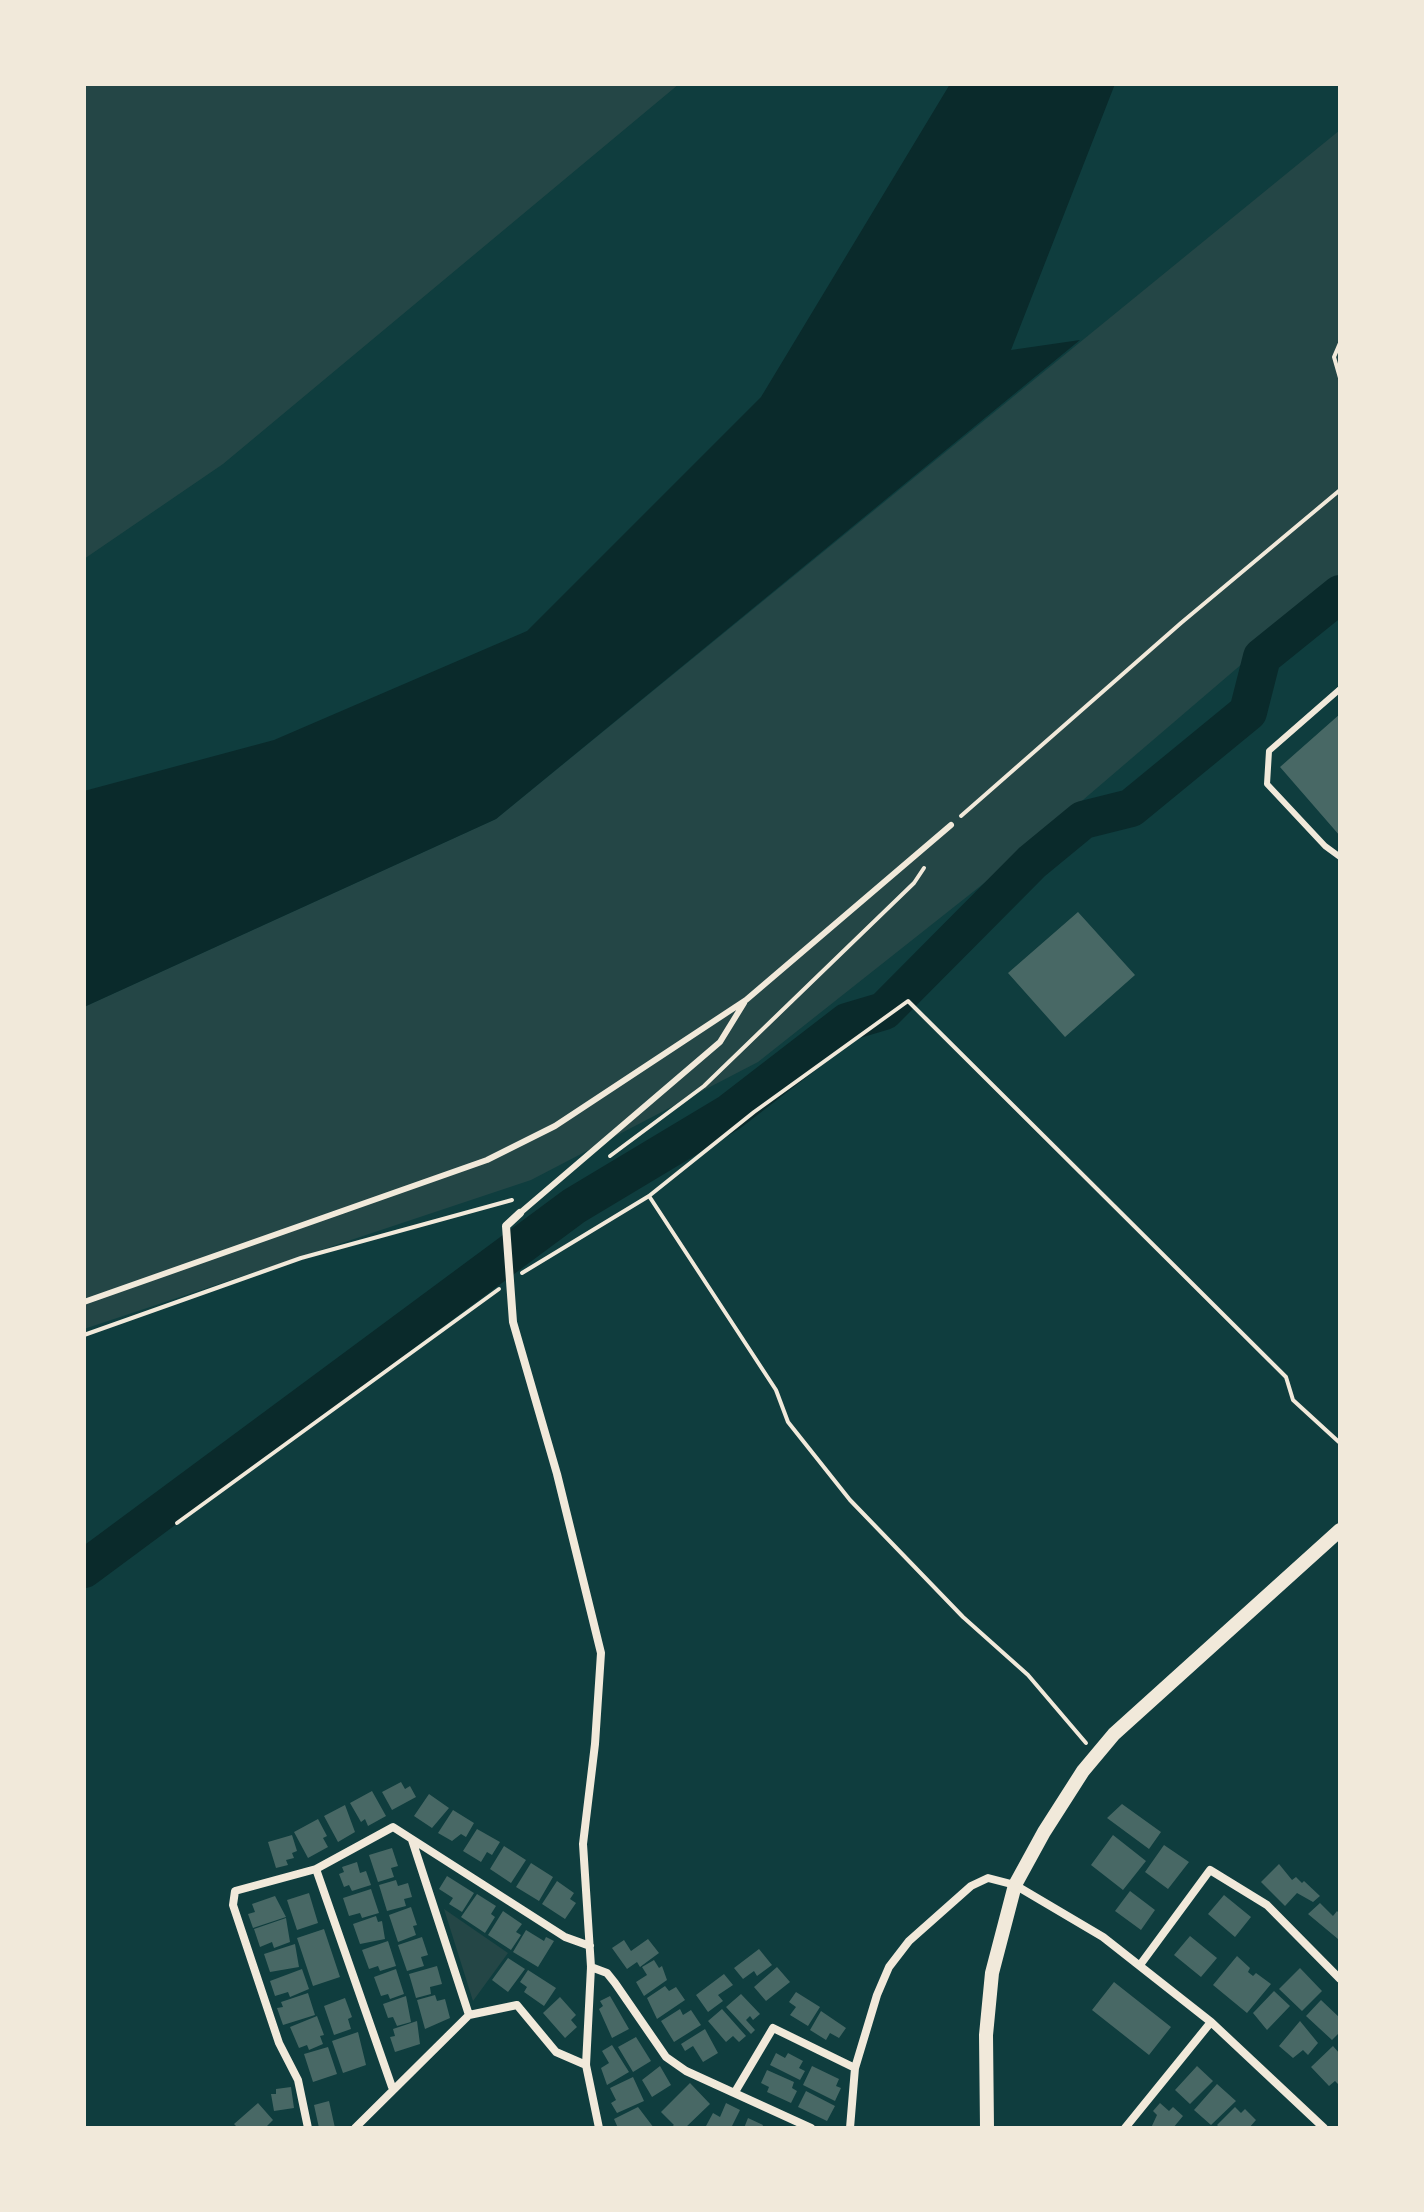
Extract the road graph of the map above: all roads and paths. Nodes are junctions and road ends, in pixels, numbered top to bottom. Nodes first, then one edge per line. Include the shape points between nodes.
1 (1340, 343) edge
2 (1340, 378) edge
3 (1340, 490) edge
4 (1340, 689) edge
5 (951, 825) joint
6 (1340, 857) edge
7 (929, 860) dead end
8 (746, 1000) junction
9 (604, 1161) dead end
10 (542, 1192) junction
11 (649, 1196) junction
12 (520, 1213) joint
13 (509, 1280) junction
14 (84, 1302) edge
15 (84, 1335) edge
16 (1340, 1443) edge
17 (177, 1523) dead end
18 (1340, 1530) edge
19 (1095, 1754) junction
20 (412, 1840) junction
21 (316, 1869) junction
22 (1015, 1885) junction
23 (590, 1946) junction
24 (1140, 1965) junction
25 (591, 1967) junction
26 (1340, 1979) edge
27 (469, 2015) junction
28 (1211, 2022) junction
29 (586, 2065) junction
30 (855, 2068) junction
31 (392, 2087) junction
32 (735, 2092) junction
33 (308, 2128) edge
34 (355, 2128) edge
35 (599, 2128) edge
36 (811, 2128) edge
37 (850, 2128) edge
38 (987, 2128) edge
39 (1125, 2128) edge
40 (1324, 2128) edge

1 - 2 path via 1334,357
3 - 5 path
4 - 6 lane via 1269,751 1267,784
5 - 8 lane
7 - 9 path via 914,883 704,1086
8 - 10 lane via 720,1042
8 - 14 lane via 555,1126 487,1160
10 - 12 lane
10 - 15 path via 301,1258
11 - 13 path
11 - 16 path via 908,1001 1286,1377 1293,1400
11 - 19 path via 776,1390 788,1422 841,1489 963,1617 1028,1675
12 - 13 street via 506,1226
13 - 17 path
13 - 23 street via 513,1322 601,1653 583,1844
18 - 19 street
19 - 22 street
20 - 21 street via 393,1827
20 - 23 street via 565,1937
20 - 27 street
21 - 31 street
21 - 33 street via 235,1891 233,1905 279,2043 298,2080
22 - 24 street
22 - 30 street via 988,1878 975,1882 898,1953 882,1980
22 - 38 street via 992,1973
23 - 25 street
24 - 26 street via 1210,1870 1267,1905
24 - 28 street
25 - 29 street
25 - 32 street via 607,1973 666,2057
27 - 29 street via 517,2005 556,2052
27 - 31 street
28 - 39 street
28 - 40 street
29 - 35 street
30 - 32 street via 773,2028
30 - 37 street
31 - 34 street
32 - 36 street

